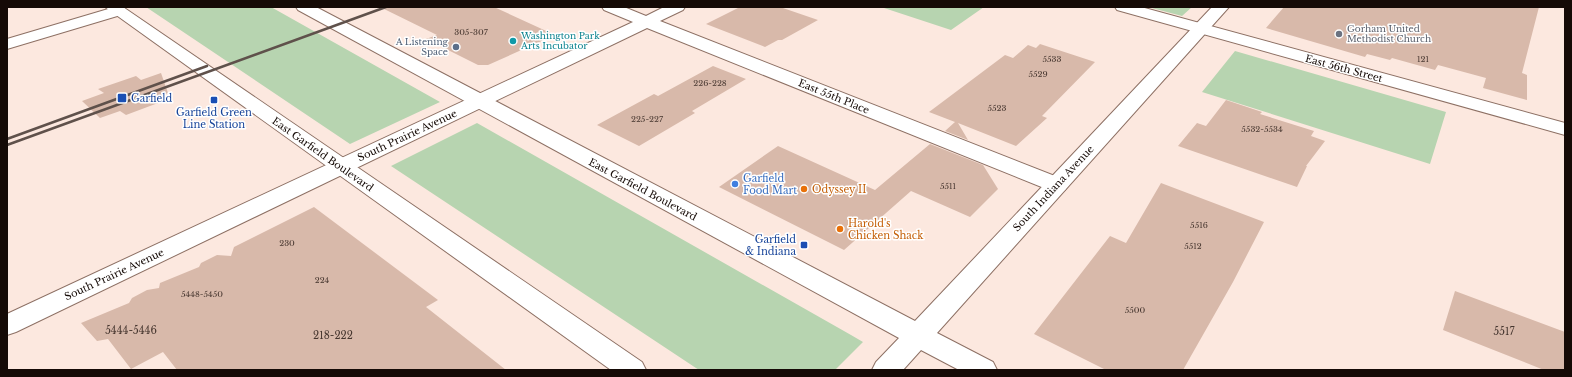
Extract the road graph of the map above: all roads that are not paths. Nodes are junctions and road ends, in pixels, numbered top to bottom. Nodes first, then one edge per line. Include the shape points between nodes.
1 (304, 7) edge
2 (610, 7) edge
3 (677, 7) edge
4 (1123, 7) edge
5 (1221, 7) edge
6 (115, 9) edge
7 (647, 21) junction
8 (1201, 28) junction
9 (7, 44) edge
10 (478, 101) junction
11 (1565, 129) edge
12 (340, 166) junction
13 (1057, 185) junction
14 (7, 324) edge
15 (918, 335) junction
16 (632, 370) edge
17 (886, 370) edge
18 (983, 370) edge

1 - 10 street, East Garfield Boulevard
2 - 7 street, East 55th Place
3 - 7 street, South Prairie Avenue
4 - 8 street, East 56th Street
5 - 8 street, South Indiana Avenue
6 - 9 street
6 - 12 street, East Garfield Boulevard
7 - 10 street, South Prairie Avenue
7 - 13 street, East 55th Place
8 - 11 street, East 56th Street
8 - 13 street, South Indiana Avenue
10 - 12 street, South Prairie Avenue
10 - 15 street, East Garfield Boulevard
12 - 14 street, South Prairie Avenue
12 - 16 street, East Garfield Boulevard
13 - 15 street, South Indiana Avenue
15 - 17 street, South Indiana Avenue
15 - 18 street, East Garfield Boulevard

